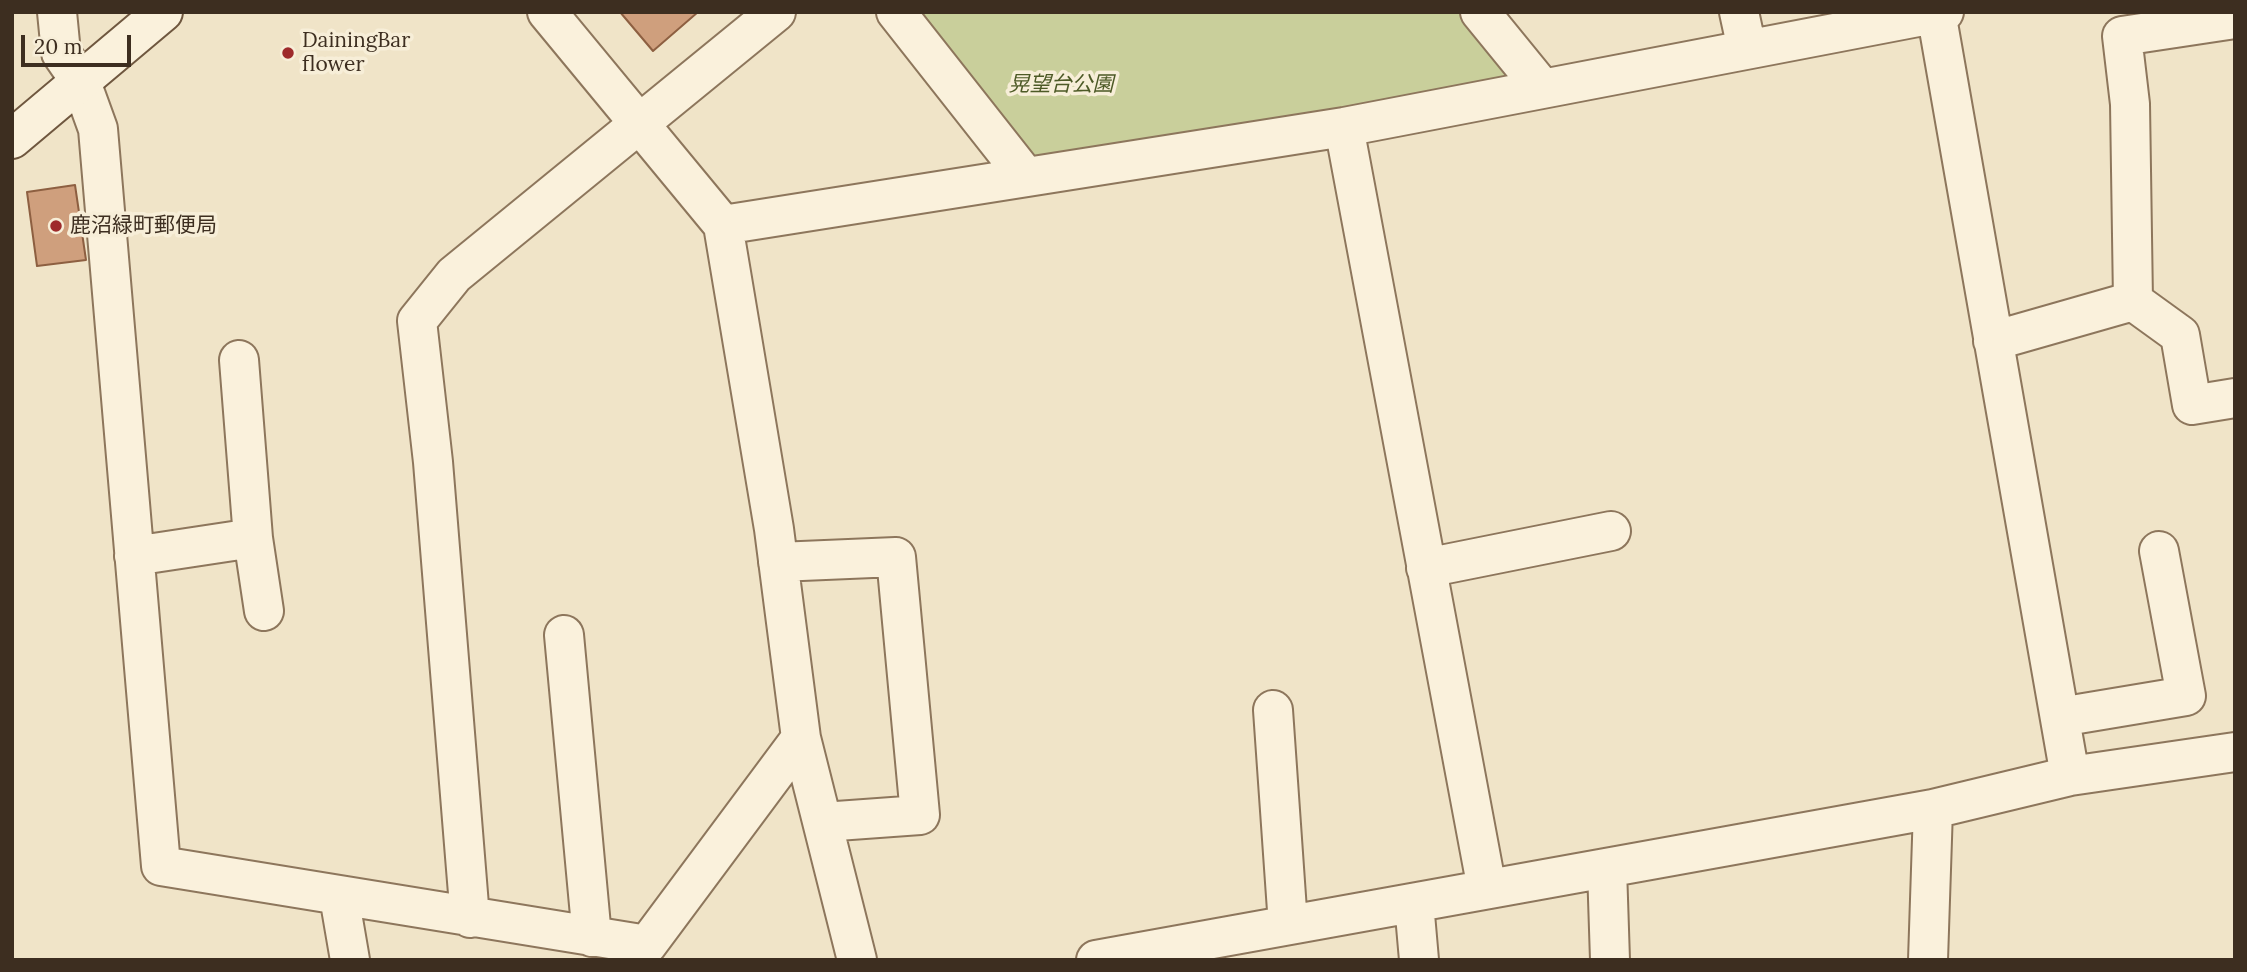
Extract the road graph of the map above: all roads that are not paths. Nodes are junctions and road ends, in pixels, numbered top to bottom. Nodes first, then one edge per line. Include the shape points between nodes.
1 (57, 12) edge
2 (163, 12) edge
3 (547, 12) edge
4 (776, 12) edge
5 (896, 12) edge
6 (1480, 12) edge
7 (1739, 12) edge
8 (1944, 12) edge
9 (1936, 13) edge
10 (2235, 19) edge
11 (1747, 49) junction
12 (81, 82) junction
13 (1542, 88) junction
14 (640, 122) junction
15 (1344, 127) junction
16 (12, 139) edge
17 (1026, 177) junction
18 (723, 225) junction
19 (2133, 301) junction
20 (1993, 341) junction
21 (239, 360) dead end
22 (2235, 398) edge
23 (1611, 531) dead end
24 (253, 538) junction
25 (2159, 551) dead end
26 (134, 556) junction
27 (778, 562) junction
28 (1426, 568) junction
29 (264, 611) dead end
30 (564, 635) dead end
31 (1273, 710) dead end
32 (2060, 718) junction
33 (802, 738) junction
34 (2235, 752) edge
35 (2070, 776) junction
36 (1933, 808) junction
37 (823, 822) junction
38 (1607, 868) junction
39 (1486, 889) junction
40 (339, 896) junction
41 (1414, 903) junction
42 (470, 918) junction
43 (1288, 925) junction
44 (592, 937) junction
45 (350, 960) edge
46 (858, 960) edge
47 (1096, 960) edge
48 (1419, 960) edge
49 (1610, 960) edge
50 (1928, 960) edge

1 - 12 street via 61,53
2 - 12 street
3 - 14 street
4 - 14 street
5 - 17 street
6 - 13 street
7 - 11 street
8 - 9 street
9 - 11 street
9 - 20 street
10 - 19 street via 2122,36 2130,104
11 - 13 street
12 - 16 street
12 - 26 street via 98,129
13 - 15 street
14 - 18 street
14 - 42 street via 454,275 417,321
15 - 17 street
15 - 28 street
17 - 18 street
18 - 27 street
19 - 20 street
19 - 22 street via 2180,335 2192,405
20 - 32 street
21 - 24 street
23 - 28 street
24 - 26 street
24 - 29 street
25 - 32 street via 2186,696
26 - 40 street via 161,866
27 - 33 street
27 - 37 street via 896,557 920,815
28 - 39 street
30 - 44 street
31 - 43 street
32 - 35 street
33 - 37 street
33 - 44 street via 647,945
34 - 35 street
35 - 36 street
36 - 38 street
36 - 50 street
37 - 46 street
38 - 39 street
38 - 49 street
39 - 41 street
40 - 42 street
40 - 45 street
41 - 43 street
41 - 48 street
42 - 44 street
43 - 47 street

